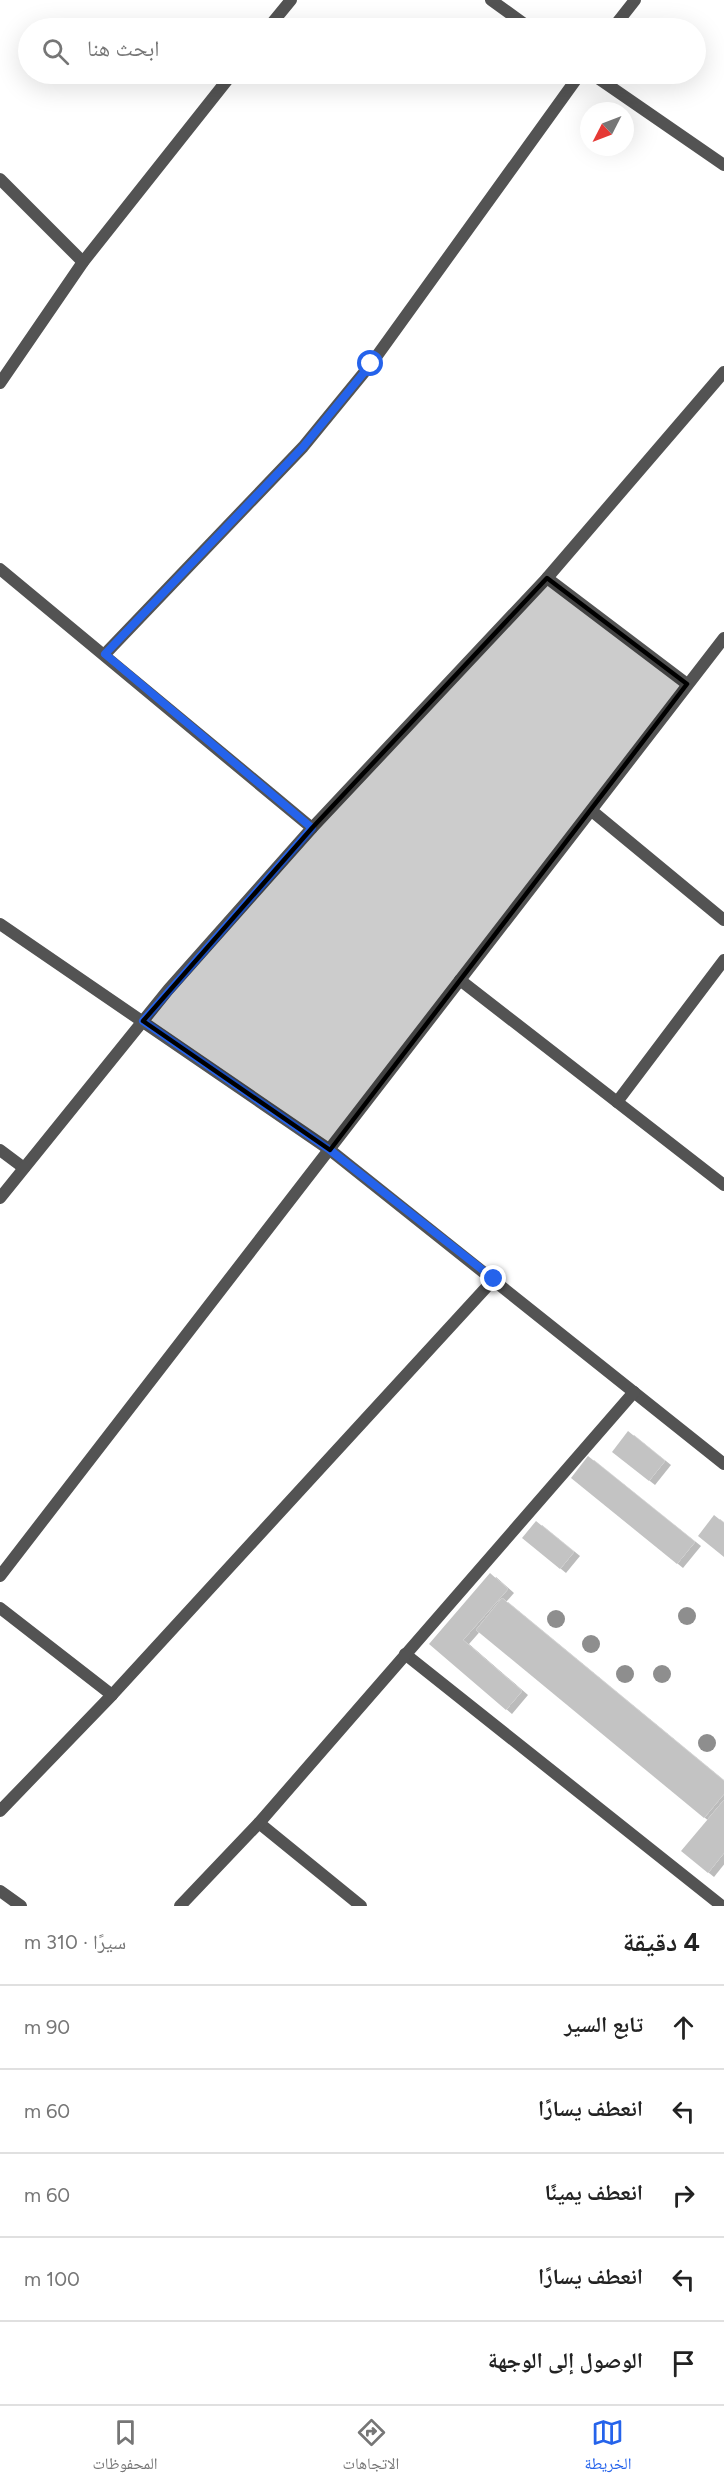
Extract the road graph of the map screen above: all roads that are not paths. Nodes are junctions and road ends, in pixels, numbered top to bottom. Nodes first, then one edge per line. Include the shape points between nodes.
1 (291, 0) edge
2 (491, 0) edge
3 (635, 0) edge
4 (276, 18) edge
5 (516, 18) edge
6 (622, 18) edge
7 (224, 84) edge
8 (573, 84) edge
9 (607, 84) edge
10 (724, 165) edge
11 (1, 182) edge
12 (83, 262) junction
13 (724, 372) edge
14 (0, 383) edge
15 (0, 569) edge
16 (547, 578) junction
17 (722, 645) edge
18 (105, 654) junction
19 (687, 684) junction
20 (592, 811) junction
21 (312, 828) junction
22 (724, 920) edge
23 (0, 924) edge
24 (724, 960) edge
25 (460, 980) junction
26 (143, 1021) junction
27 (617, 1102) junction
28 (0, 1150) edge
29 (330, 1150) junction
30 (24, 1168) junction
31 (724, 1185) edge
32 (0, 1198) edge
33 (494, 1279) junction
34 (634, 1392) junction
35 (724, 1464) edge
36 (0, 1576) edge
37 (0, 1608) edge
38 (405, 1654) junction
39 (111, 1695) junction
40 (0, 1811) edge
41 (259, 1823) junction
42 (0, 1891) edge
43 (21, 1906) edge
44 (180, 1906) edge
45 (361, 1906) edge
46 (722, 1906) edge

1 - 4 street
2 - 5 street
3 - 6 street
7 - 12 street
8 - 18 street via 371,364 310,439
9 - 10 street
11 - 12 street
12 - 14 street
13 - 16 street
15 - 18 street
16 - 19 street
16 - 21 street
17 - 19 street
18 - 21 street
19 - 20 street
20 - 22 street
20 - 25 street
21 - 26 street
23 - 26 street
24 - 27 street
25 - 27 street
25 - 29 street
26 - 29 street
26 - 30 street
27 - 31 street
28 - 30 street
29 - 33 street
29 - 36 street
30 - 32 street
33 - 34 street
33 - 39 street
34 - 35 street
34 - 38 street
37 - 39 street
38 - 41 street
38 - 46 street
39 - 40 street
41 - 44 street
41 - 45 street
42 - 43 street

